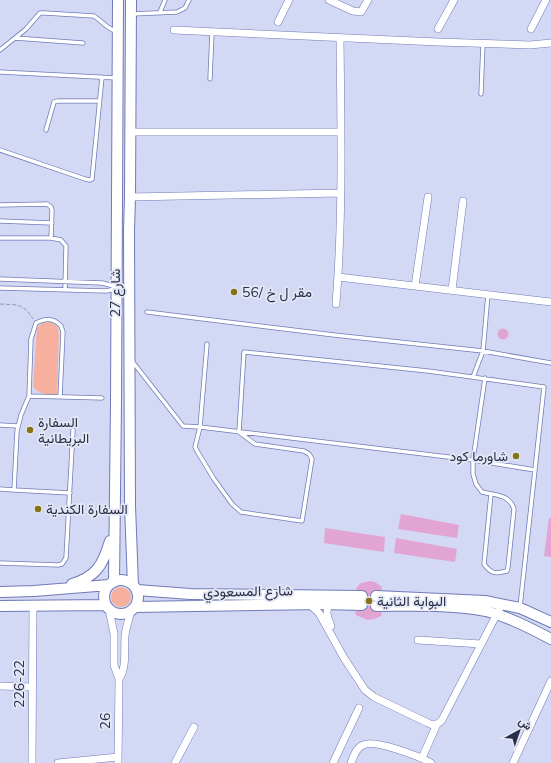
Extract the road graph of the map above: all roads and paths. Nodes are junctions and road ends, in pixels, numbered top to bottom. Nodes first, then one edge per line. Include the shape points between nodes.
1 (118, 0) edge
2 (131, 0) edge
3 (165, 0) edge
4 (189, 0) edge
5 (289, 0) edge
6 (329, 0) edge
7 (368, 0) edge
8 (454, 0) edge
9 (546, 0) edge
10 (160, 12) junction
11 (131, 14) junction
12 (278, 22) dead end
13 (438, 29) dead end
14 (531, 29) dead end
15 (174, 30) dead end
16 (118, 31) junction
17 (212, 32) junction
18 (15, 38) junction
19 (340, 38) junction
20 (83, 43) dead end
21 (483, 43) junction
22 (551, 43) edge
23 (0, 50) edge
24 (0, 72) edge
25 (102, 78) junction
26 (118, 78) junction
27 (210, 79) dead end
28 (481, 94) dead end
29 (99, 101) junction
30 (46, 130) dead end
31 (130, 132) junction
32 (341, 132) junction
33 (0, 150) edge
34 (340, 193) junction
35 (130, 197) junction
36 (428, 197) dead end
37 (463, 201) dead end
38 (0, 205) edge
39 (0, 221) edge
40 (52, 223) junction
41 (117, 231) junction
42 (128, 231) junction
43 (0, 238) edge
44 (51, 238) junction
45 (338, 277) junction
46 (0, 279) edge
47 (66, 281) junction
48 (415, 286) junction
49 (129, 287) junction
50 (0, 288) edge
51 (117, 288) junction
52 (66, 290) junction
53 (452, 290) junction
54 (488, 294) junction
55 (551, 302) edge
56 (0, 304) edge
57 (336, 304) dead end
58 (147, 312) dead end
59 (36, 323) junction
60 (207, 344) dead end
61 (483, 351) junction
62 (129, 357) junction
63 (551, 363) edge
64 (473, 377) junction
65 (485, 378) junction
66 (29, 396) junction
67 (60, 397) junction
68 (102, 398) dead end
69 (0, 425) edge
70 (18, 426) junction
71 (200, 427) junction
72 (73, 430) dead end
73 (240, 432) junction
74 (473, 460) junction
75 (535, 470) junction
76 (0, 489) edge
77 (14, 490) junction
78 (70, 493) junction
79 (490, 494) junction
80 (116, 524) junction
81 (0, 563) edge
82 (112, 583) junction
83 (135, 588) junction
84 (53, 590) junction
85 (0, 592) edge
86 (502, 604) junction
87 (310, 605) junction
88 (329, 605) junction
89 (0, 606) edge
90 (33, 606) junction
91 (108, 607) junction
92 (520, 608) junction
93 (133, 609) junction
94 (497, 614) junction
95 (551, 622) edge
96 (551, 639) edge
97 (418, 640) dead end
98 (482, 644) junction
99 (348, 664) junction
100 (118, 680) junction
101 (551, 681) edge
102 (0, 686) edge
103 (32, 687) junction
104 (359, 708) dead end
105 (437, 724) junction
106 (194, 727) dead end
107 (422, 758) junction
108 (118, 760) edge
109 (32, 763) edge
110 (58, 763) edge
111 (175, 763) edge
112 (333, 763) edge
113 (351, 763) edge
114 (430, 763) edge
115 (512, 763) edge

1 - 16 main road, شارع 27
2 - 11 main road, شارع 27
3 - 10 lane
4 - 10 lane via 184,8 177,12
5 - 12 street
6 - 7 street via 361,12
8 - 13 street
9 - 14 street
10 - 11 lane
11 - 31 main road, شارع 27
15 - 17 street
16 - 18 lane via 109,29 94,16 40,13
16 - 26 main road, شارع 27
17 - 19 street
17 - 27 lane
18 - 20 lane
18 - 23 lane
19 - 21 street
19 - 32 street
21 - 22 street
21 - 28 lane
24 - 25 lane
25 - 26 lane
25 - 29 lane
26 - 41 main road, شارع 27
29 - 30 lane via 54,102
29 - 33 lane via 93,176 90,180
31 - 32 street
31 - 35 main road, شارع 27
32 - 34 street
34 - 35 street
34 - 45 street
35 - 42 main road, شارع 27
36 - 48 street
37 - 53 street
38 - 40 lane via 47,204 52,209
39 - 40 lane
40 - 44 lane
41 - 42 main road
41 - 51 main road, شارع 27
42 - 49 main road, شارع 27
43 - 44 lane
44 - 47 lane via 61,240 66,246
45 - 48 street
45 - 57 street
46 - 47 lane
47 - 51 lane via 106,283
47 - 52 lane
48 - 53 street
49 - 51 main road
49 - 62 main road, شارع 27
50 - 52 lane
51 - 52 lane via 106,291
51 - 80 main road, شارع 27
53 - 54 street
54 - 55 street
54 - 61 lane
56 - 59 path via 23,307
58 - 61 lane
59 - 66 lane via 31,339
59 - 67 lane via 41,320 52,320 61,326 63,332
60 - 71 lane
61 - 63 lane
61 - 64 lane
62 - 71 lane via 182,426
62 - 83 main road, شارع 27 via 130,506
64 - 65 lane
64 - 73 lane via 244,352
65 - 74 lane
65 - 75 lane via 544,386
66 - 67 lane
66 - 70 lane
67 - 68 lane
69 - 70 lane
70 - 77 lane
71 - 73 lane
71 - 73 lane via 195,447 232,504 241,512 302,521 312,459 309,454 304,451 255,444
72 - 78 lane
73 - 74 lane
74 - 75 lane
74 - 79 lane via 476,484 482,492
75 - 92 lane
76 - 77 lane
77 - 78 lane
78 - 81 lane via 67,554 62,564
79 - 79 lane via 506,497 512,502 514,509 507,571 497,573 488,570 484,564
80 - 82 main road, شارع 27
80 - 84 main road via 106,556 95,573 84,580
82 - 83 main road via 124,580
82 - 84 main road
82 - 91 main road via 105,594
83 - 88 main road, شارع المسعودي via 190,594 362,601
83 - 93 main road via 138,596
84 - 85 main road
86 - 92 main road
86 - 94 street
86 - 94 main road via 471,600 376,601 460,608
87 - 88 main road, شارع المسعودي
87 - 93 main road, شارع المسعودي
87 - 99 street via 319,613
88 - 99 street via 327,618
89 - 90 main road
90 - 91 main road
90 - 103 street, 226-22
91 - 93 main road via 120,614
91 - 100 street via 114,634 114,665
92 - 95 main road
93 - 100 street via 125,634 124,668
94 - 96 main road
94 - 98 street
97 - 98 street
98 - 105 street via 442,720
99 - 105 street via 369,694 431,725
100 - 108 street, 26
101 - 115 street
102 - 103 street
103 - 109 street, 226-22
104 - 112 street
105 - 107 street
106 - 111 street
107 - 113 street via 368,743 354,754
107 - 114 street
108 - 110 street

